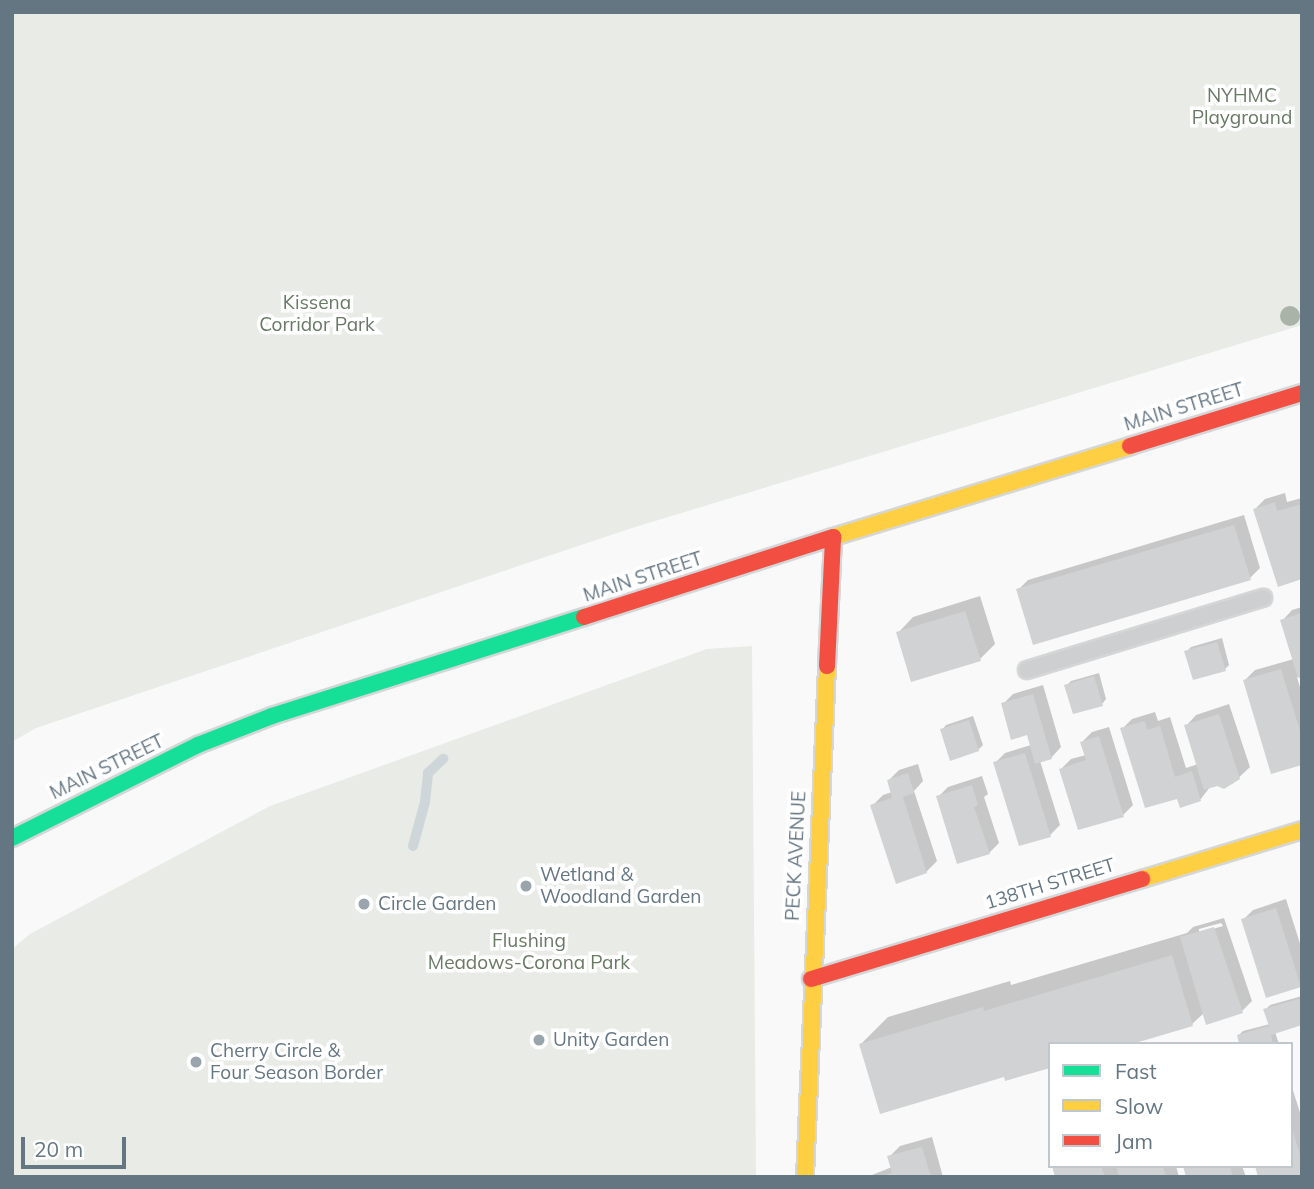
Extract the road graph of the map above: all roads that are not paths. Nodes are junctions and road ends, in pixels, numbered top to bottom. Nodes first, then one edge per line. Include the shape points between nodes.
1 (1302, 393) edge
2 (833, 537) junction
3 (1263, 598) dead end
4 (1027, 670) dead end
5 (1302, 830) edge
6 (12, 838) edge
7 (811, 979) junction
8 (805, 1177) edge

1 - 2 main road, MAIN STREET
2 - 6 main road, MAIN STREET via 272,716 175,756
2 - 7 main road, PECK AVENUE
3 - 4 lane
5 - 7 main road, 138TH STREET
7 - 8 main road, PECK AVENUE

